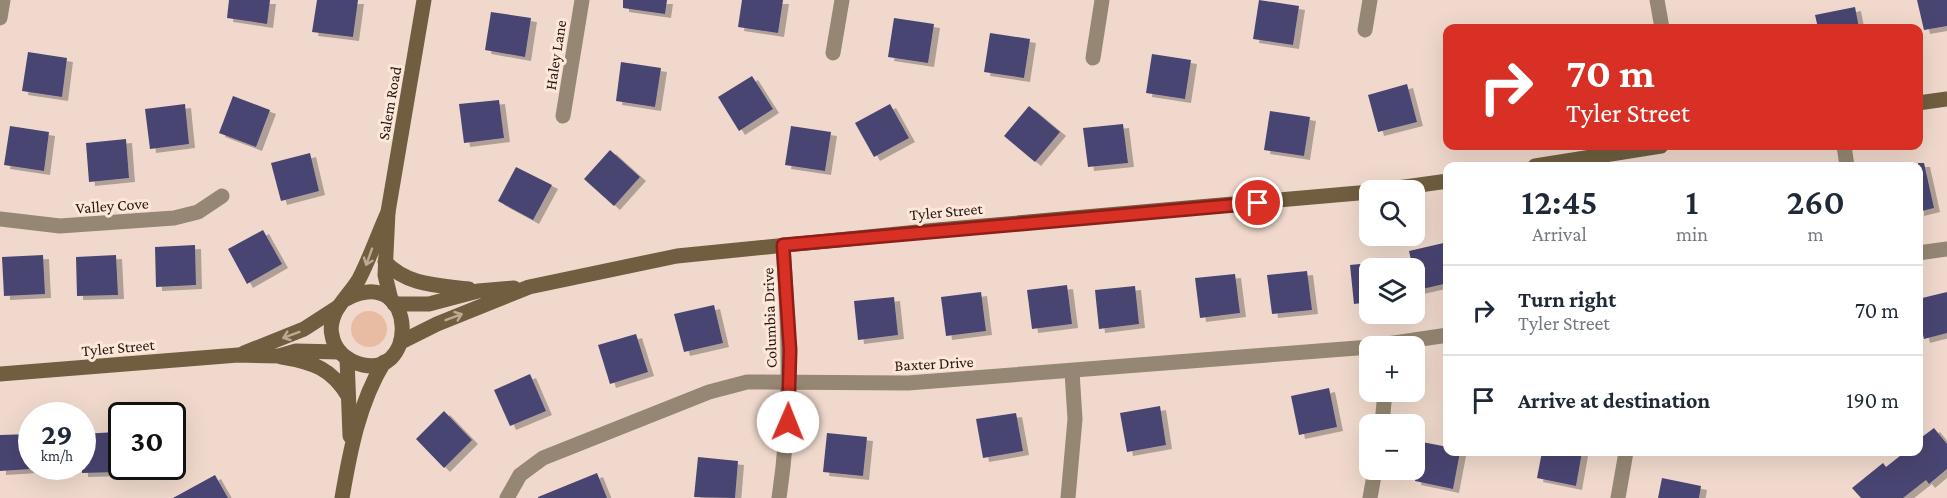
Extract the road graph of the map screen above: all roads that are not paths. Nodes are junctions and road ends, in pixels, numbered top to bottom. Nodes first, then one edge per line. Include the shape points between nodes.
1 (3, 0) edge
2 (424, 0) edge
3 (582, 0) edge
4 (842, 0) edge
5 (1102, 0) edge
6 (1370, 0) edge
7 (1657, 0) edge
8 (0, 18) edge
9 (1661, 24) edge
10 (1365, 30) dead end
11 (833, 53) dead end
12 (1093, 58) dead end
13 (1947, 99) edge
14 (1923, 102) edge
15 (563, 116) dead end
16 (1636, 150) edge
17 (1559, 162) edge
18 (1443, 182) edge
19 (1425, 184) edge
20 (1359, 193) edge
21 (222, 196) dead end
22 (388, 212) junction
23 (0, 219) edge
24 (783, 245) junction
25 (1947, 249) edge
26 (1923, 253) edge
27 (385, 262) junction
28 (529, 287) junction
29 (478, 291) junction
30 (392, 302) junction
31 (342, 303) junction
32 (1443, 336) edge
33 (1425, 339) edge
34 (401, 342) junction
35 (1359, 348) edge
36 (238, 355) junction
37 (343, 355) junction
38 (279, 356) junction
39 (384, 362) junction
40 (1072, 372) junction
41 (0, 374) edge
42 (789, 382) junction
43 (348, 396) junction
44 (350, 451) junction
45 (1625, 456) edge
46 (1373, 480) edge
47 (342, 498) edge
48 (507, 498) edge
49 (778, 498) edge
50 (1068, 498) edge
51 (1370, 498) edge
52 (1618, 498) edge

1 - 8 street
2 - 22 street, Salem Road
3 - 15 street, Haley Lane
4 - 11 street
5 - 12 street
6 - 10 street
7 - 9 street
13 - 14 street
16 - 17 street
18 - 19 street
20 - 24 street, Tyler Street
21 - 23 street, Valley Cove via 198,212 174,218 71,226
22 - 27 street, Salem Road
22 -> 31 street, Salem Road via 367,264
24 - 28 street, Tyler Street via 677,256
24 - 42 street, Columbia Drive
25 - 26 street
27 - 29 street via 409,281
27 - 30 street, Salem Road
28 - 29 street, Tyler Street
34 -> 28 street, Tyler Street
29 - 30 street, Tyler Street via 429,304
30 - 31 street via 368,292
30 - 34 street via 403,320
31 -> 36 street, Tyler Street via 304,329
31 - 37 street via 331,324 334,344
32 - 33 street
34 - 39 street
35 - 40 street, Baxter Drive
36 - 38 street, Tyler Street
36 - 41 street, Tyler Street
37 - 38 street, Tyler Street via 296,351
37 - 39 street via 359,364
37 - 43 street
38 - 43 street via 326,372 337,379
39 - 44 street via 370,386
40 - 42 street, Baxter Drive via 908,383
40 - 50 street via 1075,419
42 - 48 street, Baxter Drive via 747,382 709,392 543,458 520,475
42 - 49 street, Columbia Drive via 787,442
43 - 44 street
44 - 47 street
45 - 52 street
46 - 51 street

